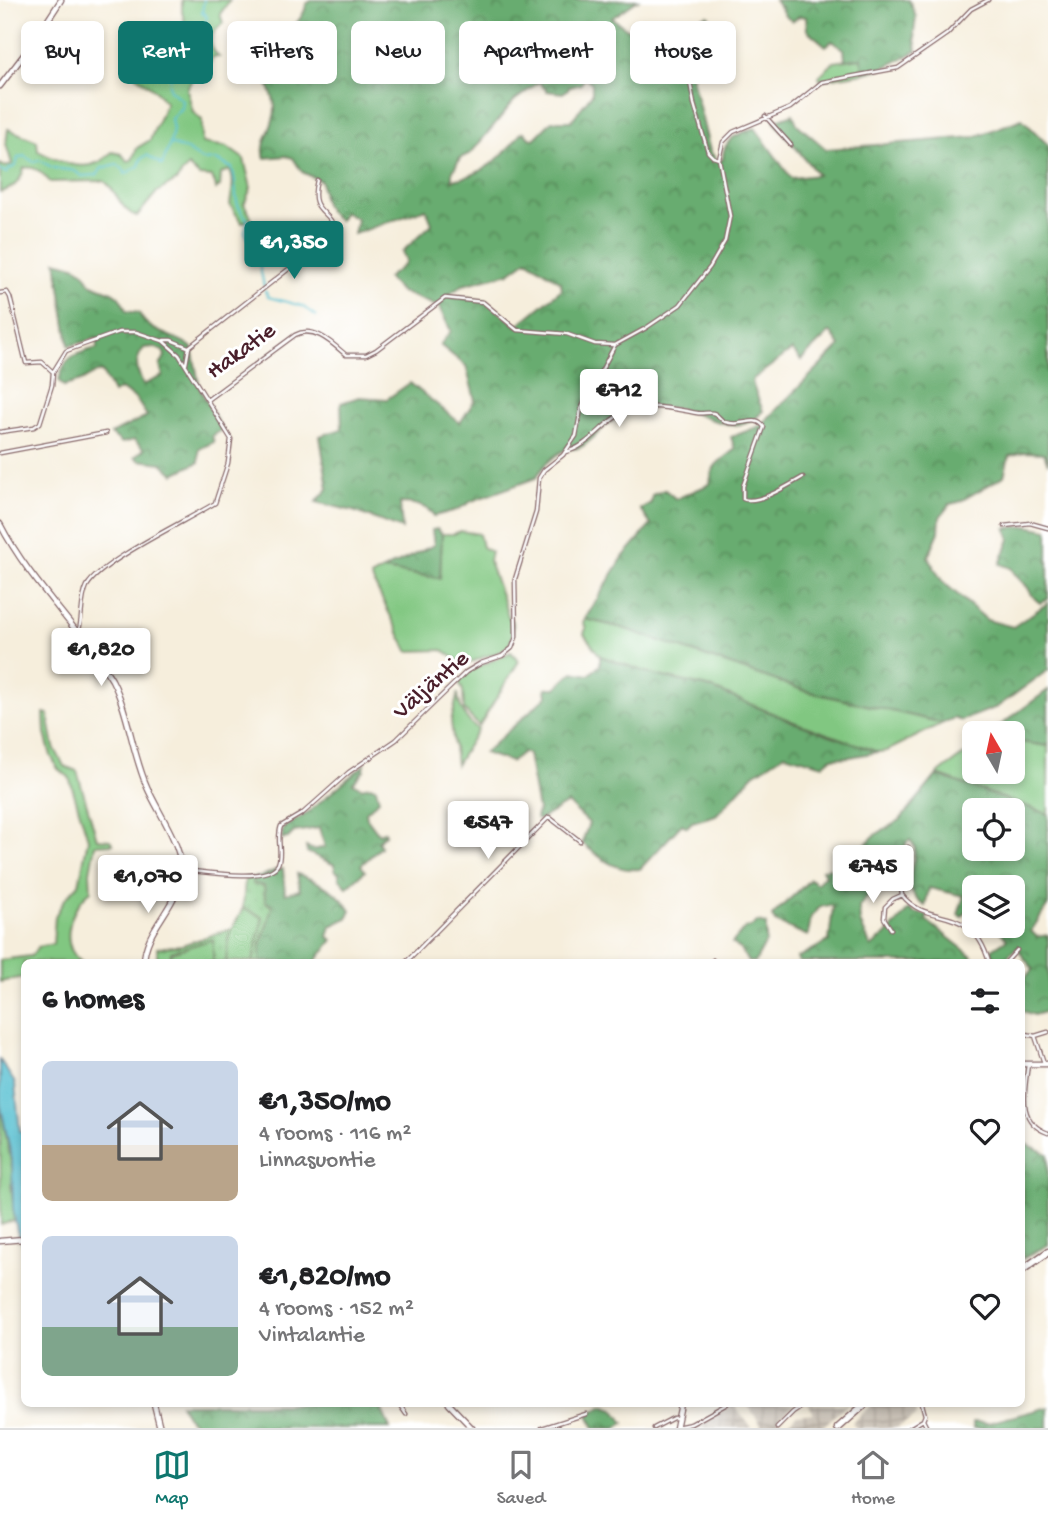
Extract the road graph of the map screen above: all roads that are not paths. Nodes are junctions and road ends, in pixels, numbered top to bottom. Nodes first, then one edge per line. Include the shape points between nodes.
1 (61, 0) edge
2 (988, 0) edge
3 (690, 84) edge
4 (0, 86) edge
5 (765, 116) junction
6 (791, 145) dead end
7 (719, 159) junction
8 (317, 180) dead end
9 (0, 293) edge
10 (161, 341) junction
11 (615, 345) junction
12 (189, 347) junction
13 (186, 364) junction
14 (53, 372) junction
15 (207, 400) junction
16 (0, 432) edge
17 (106, 433) dead end
18 (565, 452) junction
19 (0, 453) edge
20 (803, 477) dead end
21 (0, 524) edge
22 (1004, 526) dead end
23 (1048, 528) edge
24 (78, 634) junction
25 (580, 841) dead end
26 (908, 847) dead end
27 (181, 870) junction
28 (902, 895) junction
29 (891, 929) dead end
30 (1017, 950) dead end
31 (145, 959) edge
32 (409, 959) edge
33 (988, 959) edge
34 (1009, 959) edge
35 (1048, 1032) edge
36 (1025, 1033) edge
37 (1035, 1037) junction
38 (1046, 1063) edge
39 (1025, 1064) edge
40 (1025, 1109) edge
41 (1048, 1133) edge
42 (21, 1239) edge
43 (0, 1241) edge
44 (1048, 1252) edge
45 (1025, 1268) edge
46 (155, 1407) edge
47 (401, 1407) edge
48 (454, 1407) edge
49 (680, 1407) edge
50 (721, 1407) edge
51 (800, 1407) edge
52 (861, 1407) edge
53 (923, 1407) edge
54 (406, 1414) dead end
55 (586, 1414) dead end
56 (678, 1418) junction
57 (923, 1420) junction
58 (554, 1422) junction
59 (159, 1428) edge
60 (472, 1428) edge
61 (542, 1428) edge
62 (558, 1428) edge
63 (654, 1428) edge
64 (676, 1428) edge
65 (777, 1428) edge
66 (838, 1428) edge
67 (910, 1428) edge
68 (927, 1428) edge

1 - 4 street
2 - 5 street via 898,68 822,82 790,108
3 - 7 street via 708,152
5 - 6 street
5 - 7 street via 727,137
7 - 11 street via 729,206 724,241 680,305
8 - 12 street via 315,201 336,232
9 - 14 street via 7,292 10,298 26,363 42,362
10 - 12 street
10 - 13 street
10 - 14 street via 136,332 118,332 68,349
11 - 15 street, Hakatie via 567,334 517,330 484,302 445,298 366,355 346,355 316,334 300,332
11 - 18 street, Väljäntie via 581,409 576,436
12 - 13 street
13 - 15 street
14 - 16 street via 40,424
15 - 24 street, Hakatie via 231,439 216,501 125,554 92,580 85,590
17 - 19 street
18 - 20 street via 575,450 626,411 661,405 714,413 727,423 761,421 764,427 743,486 743,499 761,498
18 - 27 street, Väljäntie via 539,478 536,512 515,579 516,637 509,652 466,672 396,740 284,824 278,837 279,862 272,870 248,876
21 - 24 street via 16,554
22 - 23 street via 1030,523
24 - 27 street via 116,689 144,780 175,842
25 - 32 street via 549,817
26 - 28 street
27 - 31 street via 174,899 151,933
28 - 29 street via 885,907 884,918
28 - 33 street via 918,909 961,922 977,937
30 - 34 street
35 - 37 street
36 - 37 street
37 - 38 street
38 - 39 street
40 - 41 street via 1030,1121
42 - 43 street
44 - 45 highway
46 - 59 street
47 - 54 street
48 - 60 street
49 - 56 street
50 - 64 street
51 - 65 street
52 - 66 highway
53 - 57 street
55 - 58 street
56 - 63 street
56 - 64 street
57 - 67 street
57 - 68 street
58 - 61 street
58 - 62 street

